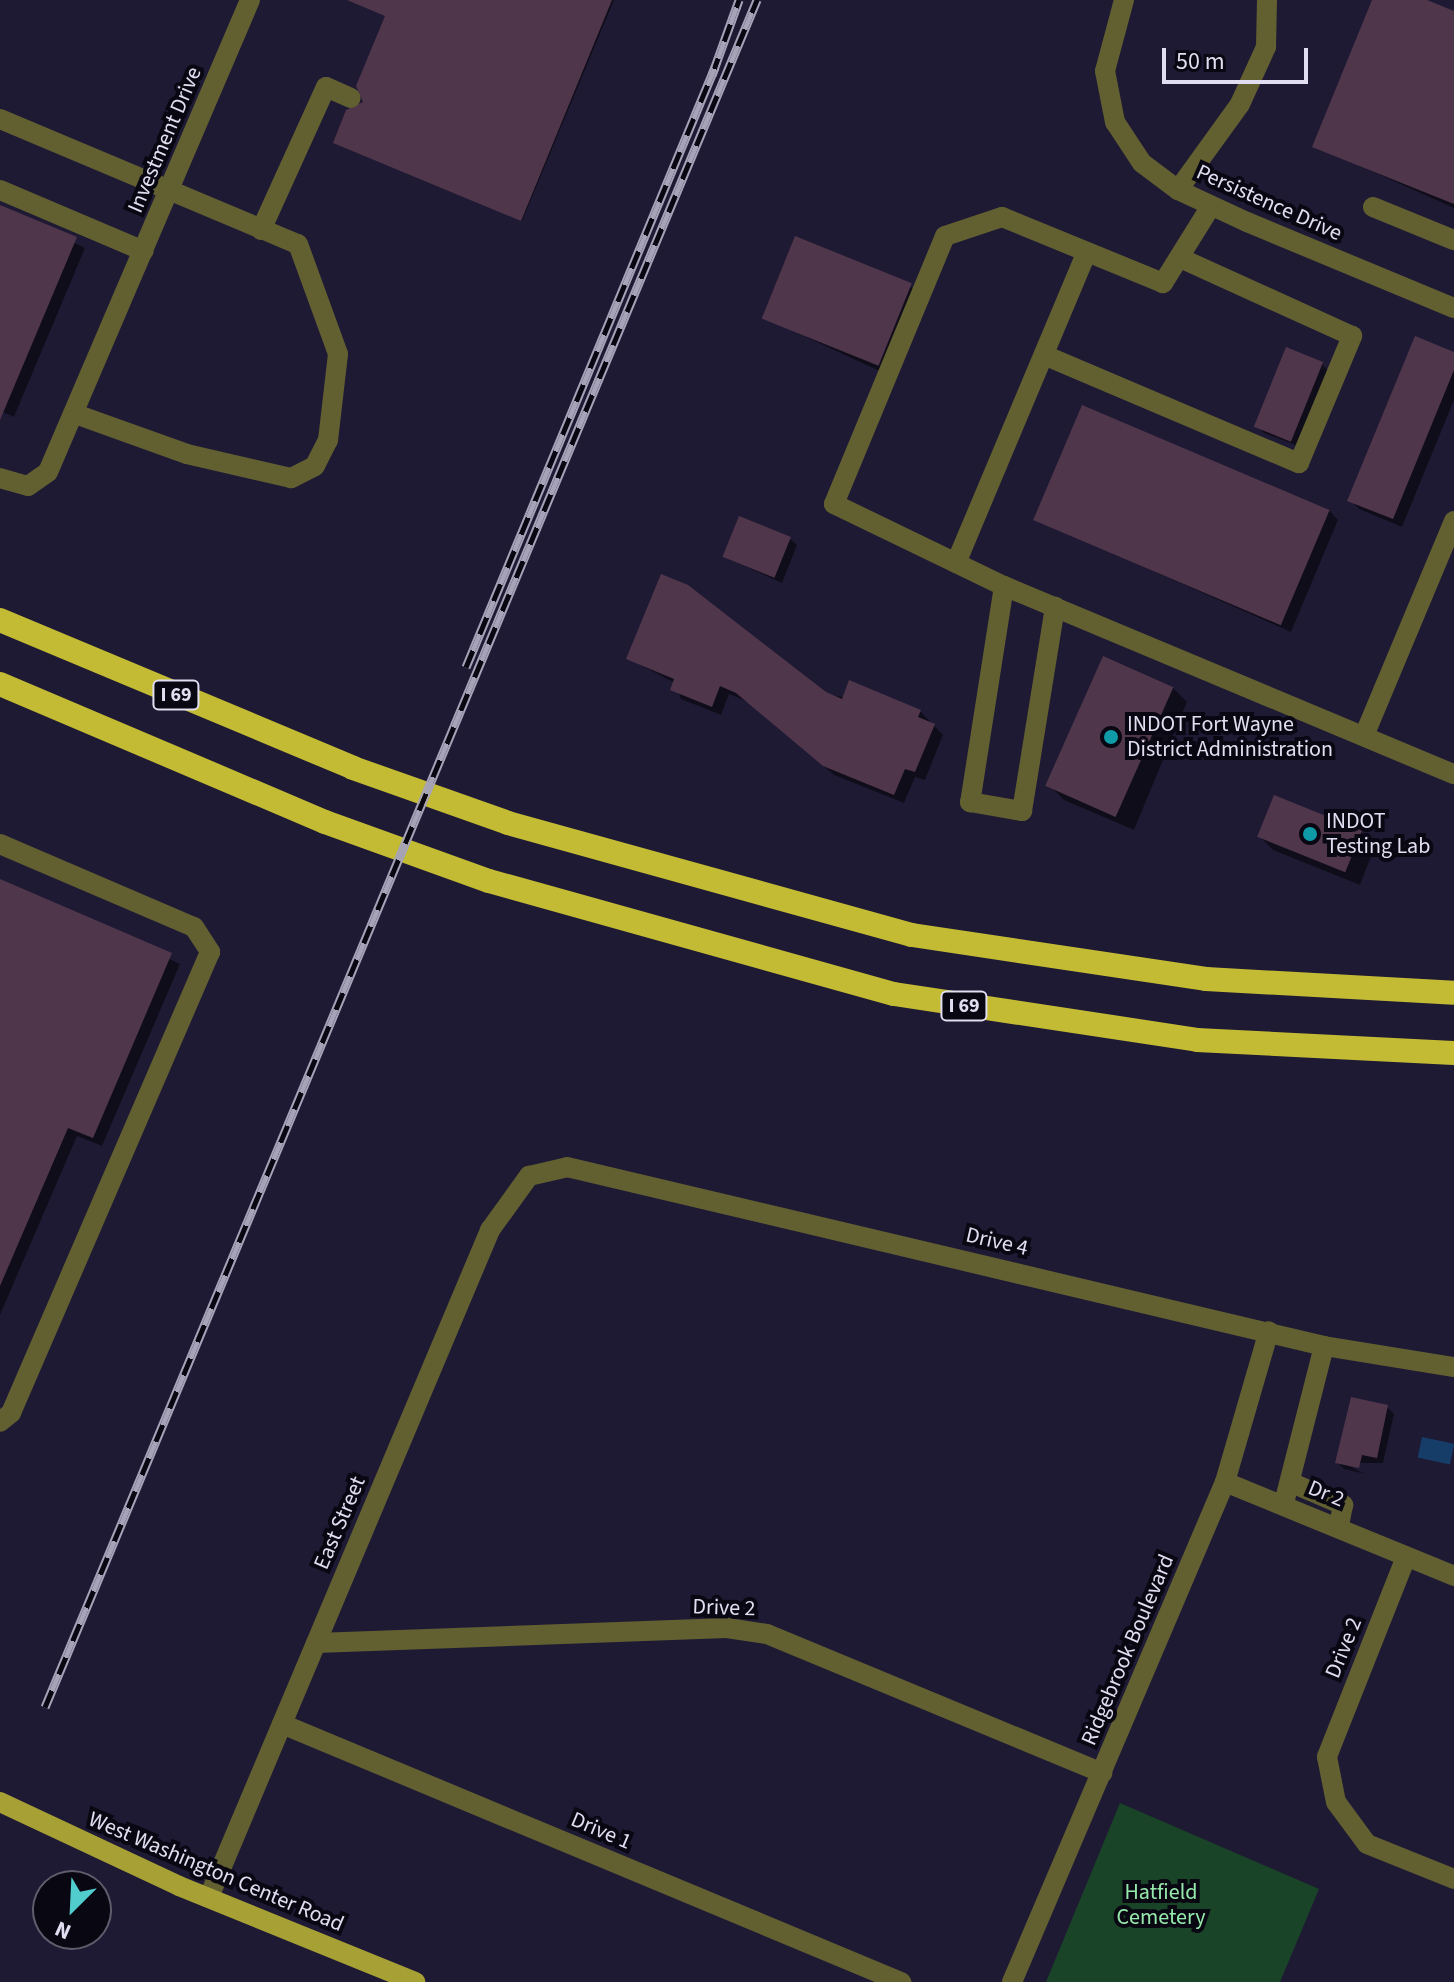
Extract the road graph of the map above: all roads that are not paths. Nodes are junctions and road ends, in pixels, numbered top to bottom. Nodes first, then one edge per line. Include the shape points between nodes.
1 (250, 0) edge
2 (1124, 0) edge
3 (1267, 0) edge
4 (351, 98) dead end
5 (0, 119) edge
6 (0, 190) edge
7 (1178, 190) junction
8 (169, 192) junction
9 (1211, 206) junction
10 (1373, 207) dead end
11 (261, 230) junction
12 (1454, 240) edge
13 (144, 251) junction
14 (1087, 252) junction
15 (1182, 259) junction
16 (1454, 308) edge
17 (1044, 355) junction
18 (75, 414) junction
19 (0, 478) edge
20 (1454, 521) edge
21 (956, 563) junction
22 (1004, 586) junction
23 (1055, 607) junction
24 (0, 620) edge
25 (0, 684) edge
26 (1364, 736) junction
27 (1454, 774) edge
28 (0, 844) edge
29 (1454, 993) edge
30 (1454, 1053) edge
31 (529, 1176) joint
32 (1269, 1331) junction
33 (1324, 1346) junction
34 (1454, 1367) edge
35 (0, 1422) edge
36 (1225, 1482) junction
37 (1292, 1483) junction
38 (1284, 1503) junction
39 (1339, 1525) junction
40 (1406, 1557) junction
41 (1454, 1576) edge
42 (316, 1643) junction
43 (282, 1724) junction
44 (1102, 1773) junction
45 (0, 1802) edge
46 (1454, 1879) edge
47 (209, 1897) junction
48 (415, 1982) edge
49 (901, 1982) edge
50 (1012, 1982) edge

1 - 8 street, Investment Drive
2 - 7 street, Persistence Drive via 1105,71 1115,122 1142,163
3 - 7 street via 1266,47 1240,104
4 - 11 street via 326,87
5 - 8 street
6 - 13 street
7 - 9 street, Persistence Drive
8 - 11 street
8 - 13 street, Investment Drive
9 - 15 street
9 - 16 street, Persistence Drive
10 - 12 street
11 - 18 street via 298,244 338,354 328,440 315,466 291,478 245,470
13 - 18 street, Investment Drive
14 - 15 street via 1163,283
14 - 17 street
14 - 21 street via 1002,217 945,236 834,504
15 - 17 street via 1352,336 1299,463
17 - 21 street
18 - 19 street, Investment Drive via 48,472 28,486
20 - 26 street
21 - 22 street
22 - 23 street
22 - 23 street via 970,802 1022,811
23 - 26 street
24 - 29 highway, I 69 via 353,768 508,823 912,935 1206,979
25 - 30 highway, I 69 via 325,822 489,881 894,994 1197,1040
26 - 27 street
28 - 35 street via 194,927 210,952 11,1413
31 - 32 street, Drive 4 via 567,1167 669,1188
31 - 42 street, East Street via 490,1230
32 - 33 street, Drive 4
32 - 36 street, Ridgebrook Boulevard
33 - 34 street, Drive 4
33 - 37 street
36 - 38 street, Dr 2
36 - 44 street, Ridgebrook Boulevard
37 - 38 street
37 - 39 street via 1343,1505
38 - 39 street, Dr 2
39 - 40 street, Dr 2
40 - 41 street, Dr 2
40 - 46 street, Drive 2 via 1327,1757 1336,1802 1367,1844
42 - 43 street, East Street
42 - 44 street, Drive 2 via 727,1628 767,1634
43 - 47 street, East Street
43 - 49 street, Drive 1
44 - 50 street, Ridgebrook Boulevard
45 - 47 main road, West Washington Center Road
47 - 48 main road, West Washington Center Road

